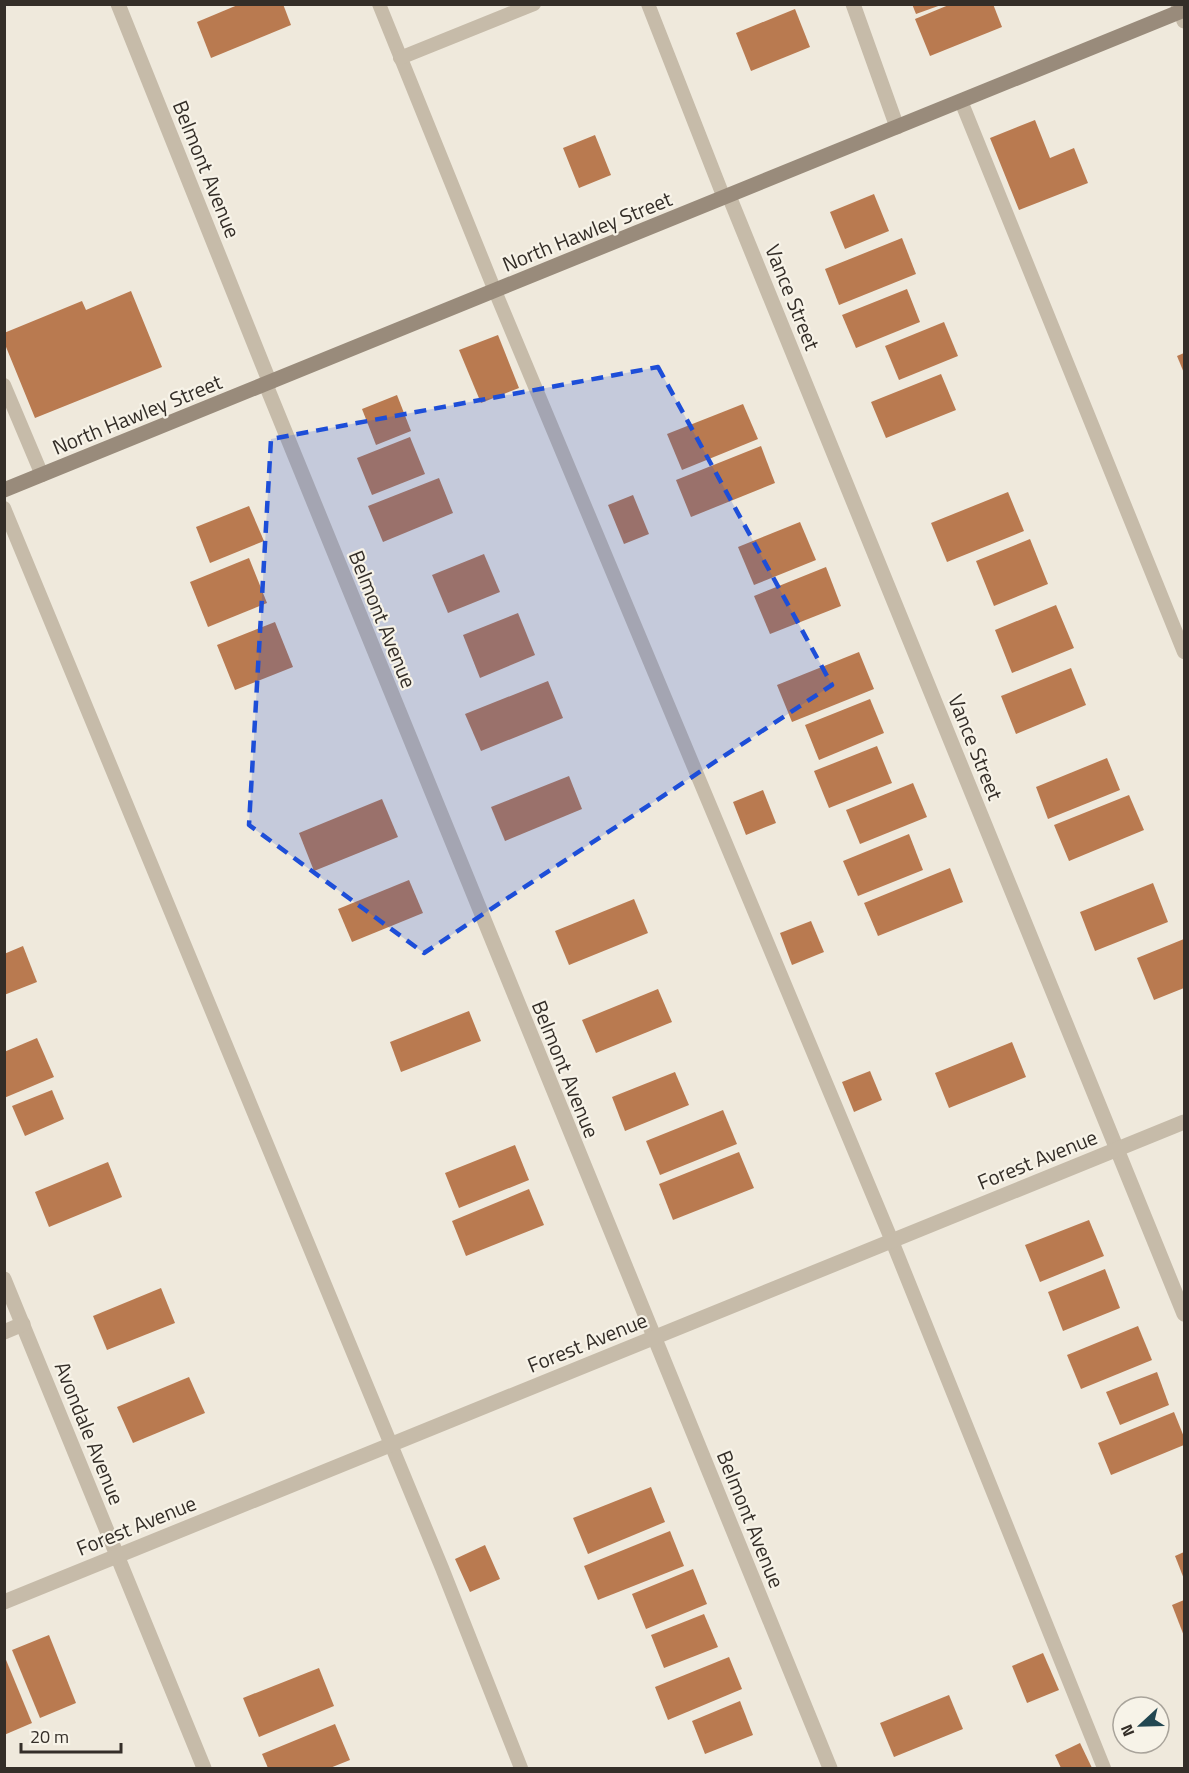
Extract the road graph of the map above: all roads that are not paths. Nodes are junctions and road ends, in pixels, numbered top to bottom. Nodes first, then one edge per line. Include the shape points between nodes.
1 (118, 4) edge
2 (379, 4) edge
3 (534, 4) edge
4 (648, 4) edge
5 (853, 4) edge
6 (1182, 12) edge
7 (400, 58) junction
8 (961, 101) junction
9 (897, 127) junction
10 (727, 197) junction
11 (495, 291) junction
12 (268, 384) junction
13 (4, 385) edge
14 (42, 475) junction
15 (4, 490) edge
16 (4, 508) edge
17 (1185, 652) edge
18 (1185, 1122) edge
19 (1118, 1149) junction
20 (892, 1241) junction
21 (4, 1279) edge
22 (1185, 1314) edge
23 (23, 1324) junction
24 (4, 1332) edge
25 (655, 1337) junction
26 (391, 1444) junction
27 (117, 1556) junction
28 (4, 1602) edge
29 (204, 1768) edge
30 (521, 1768) edge
31 (830, 1768) edge
32 (1104, 1768) edge

1 - 12 street, Belmont Avenue
2 - 7 lane
3 - 7 lane
4 - 10 lane
5 - 9 street
6 - 8 street, North Hawley Street
7 - 11 lane
8 - 9 street, North Hawley Street
8 - 17 lane
9 - 10 street, North Hawley Street
10 - 11 street, North Hawley Street
10 - 19 street, Vance Street
11 - 12 street, North Hawley Street
11 - 20 lane
12 - 14 street, North Hawley Street
12 - 25 street, Belmont Avenue
13 - 14 lane
14 - 15 street, North Hawley Street
16 - 26 lane
18 - 19 street, Forest Avenue
19 - 20 street, Forest Avenue
19 - 22 street, Vance Street
20 - 25 street, Forest Avenue
20 - 32 lane
21 - 23 street, Avondale Avenue
23 - 24 street
23 - 27 street, Avondale Avenue
25 - 26 street, Forest Avenue
25 - 31 street, Belmont Avenue
26 - 27 street, Forest Avenue
26 - 30 lane
27 - 28 street, Forest Avenue
27 - 29 street, Avondale Avenue

